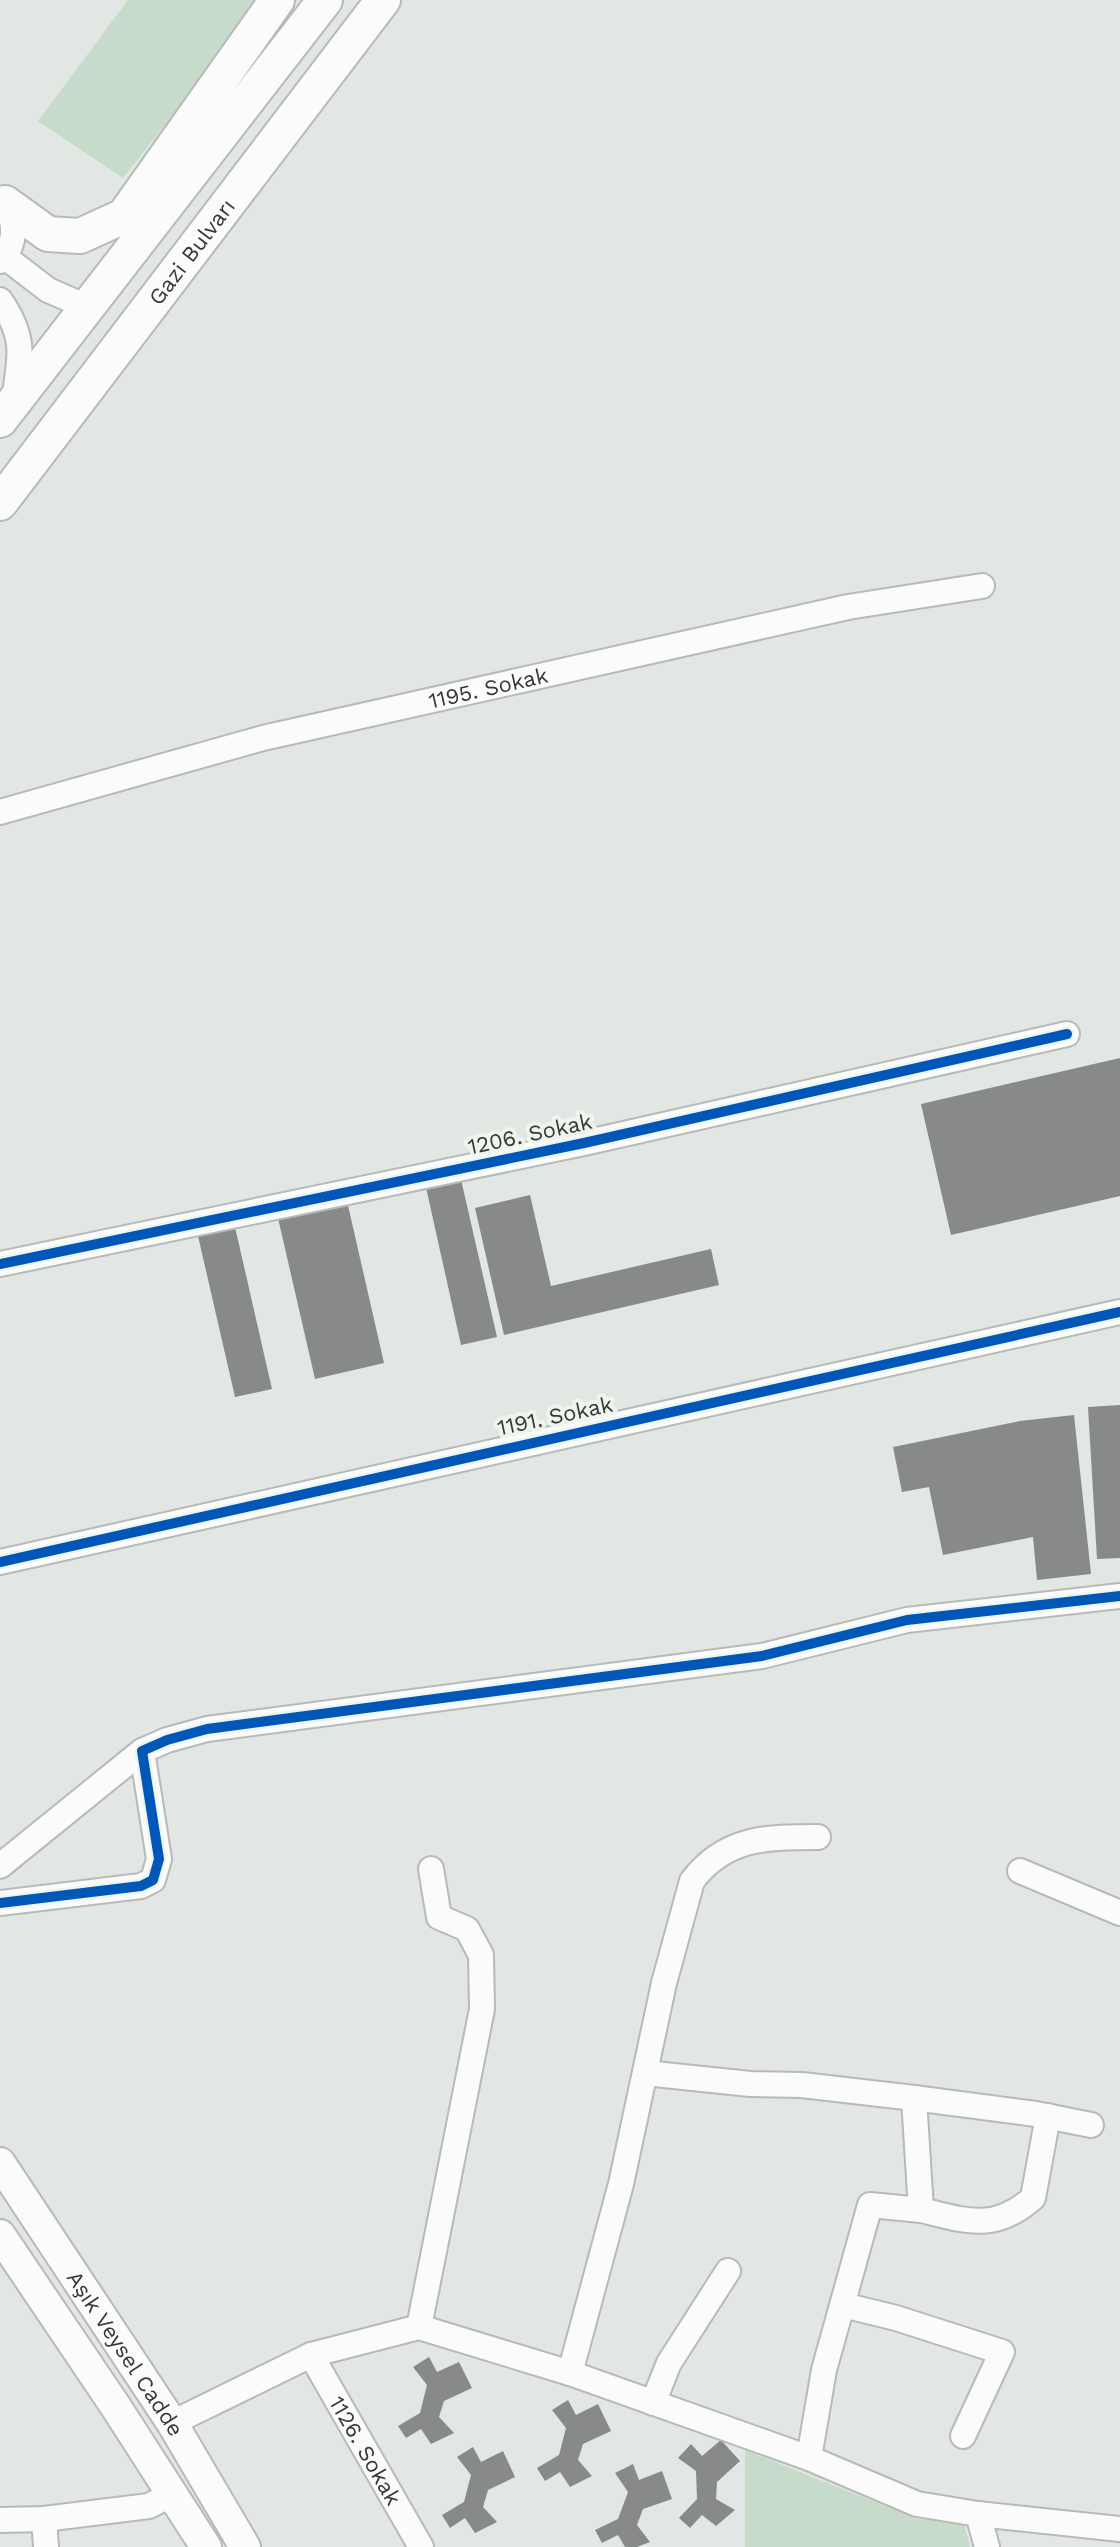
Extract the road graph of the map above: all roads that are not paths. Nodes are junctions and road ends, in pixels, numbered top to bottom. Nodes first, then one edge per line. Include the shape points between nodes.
1 (277, 0) edge
2 (325, 0) edge
3 (383, 0) edge
4 (3, 200) edge
5 (2, 259) edge
6 (0, 300) edge
7 (87, 307) junction
8 (7, 413) edge
9 (0, 503) edge
10 (982, 586) dead end
11 (0, 812) edge
12 (1067, 1034) dead end
13 (0, 1264) edge
14 (1120, 1312) edge
15 (0, 1562) edge
16 (1120, 1596) edge
17 (142, 1751) junction
18 (818, 1837) dead end
19 (0, 1866) edge
20 (431, 1869) dead end
21 (1020, 1871) dead end
22 (0, 1903) edge
23 (1120, 1913) edge
24 (645, 2073) junction
25 (914, 2098) junction
26 (1048, 2116) junction
27 (1091, 2125) dead end
28 (0, 2163) edge
29 (921, 2210) junction
30 (0, 2235) edge
31 (728, 2271) dead end
32 (843, 2305) junction
33 (419, 2327) junction
34 (311, 2355) junction
35 (570, 2373) junction
36 (653, 2403) junction
37 (172, 2423) junction
38 (963, 2436) dead end
39 (809, 2458) junction
40 (172, 2494) junction
41 (978, 2514) junction
42 (44, 2519) junction
43 (0, 2520) edge
44 (1120, 2529) edge
45 (46, 2547) edge
46 (206, 2547) edge
47 (245, 2547) edge
48 (421, 2547) edge
49 (987, 2547) edge

1 - 4 highway via 124,216 80,236 48,234
2 - 7 highway
3 - 9 highway, Gazi Bulvarı
4 - 5 street via 14,230
5 - 7 street via 48,290
6 - 8 street via 15,321 21,351
7 - 8 highway
10 - 11 street, 1195. Sokak via 848,607 278,734
12 - 13 street, 1206. Sokak via 584,1143
14 - 15 street, 1191. Sokak
16 - 17 street via 907,1620 762,1656 207,1729
17 - 19 street
17 - 22 street via 159,1859 153,1880 141,1886
18 - 24 street via 750,1840 702,1867 692,1881
20 - 33 street via 439,1917 467,1929 481,1955 482,2009
21 - 23 street
24 - 25 street
24 - 35 street
25 - 26 street
25 - 29 street
26 - 27 street
26 - 29 street via 1033,2198 1023,2207 974,2224
28 - 37 main road, Aşık Veysel Cadde
29 - 32 street via 870,2205
30 - 40 main road, Aşık Veysel Cadde
31 - 36 street via 669,2363
32 - 38 street via 1002,2352
32 - 39 street via 824,2370
33 - 34 street
33 - 35 street
34 - 37 street
34 - 48 street, 1126. Sokak
35 - 36 street
36 - 39 street
37 - 47 main road, Aşık Veysel Cadde
39 - 41 street via 917,2504
40 - 42 street via 149,2506
40 - 46 main road, Aşık Veysel Cadde
41 - 44 street
41 - 49 street
42 - 43 street
42 - 45 street

